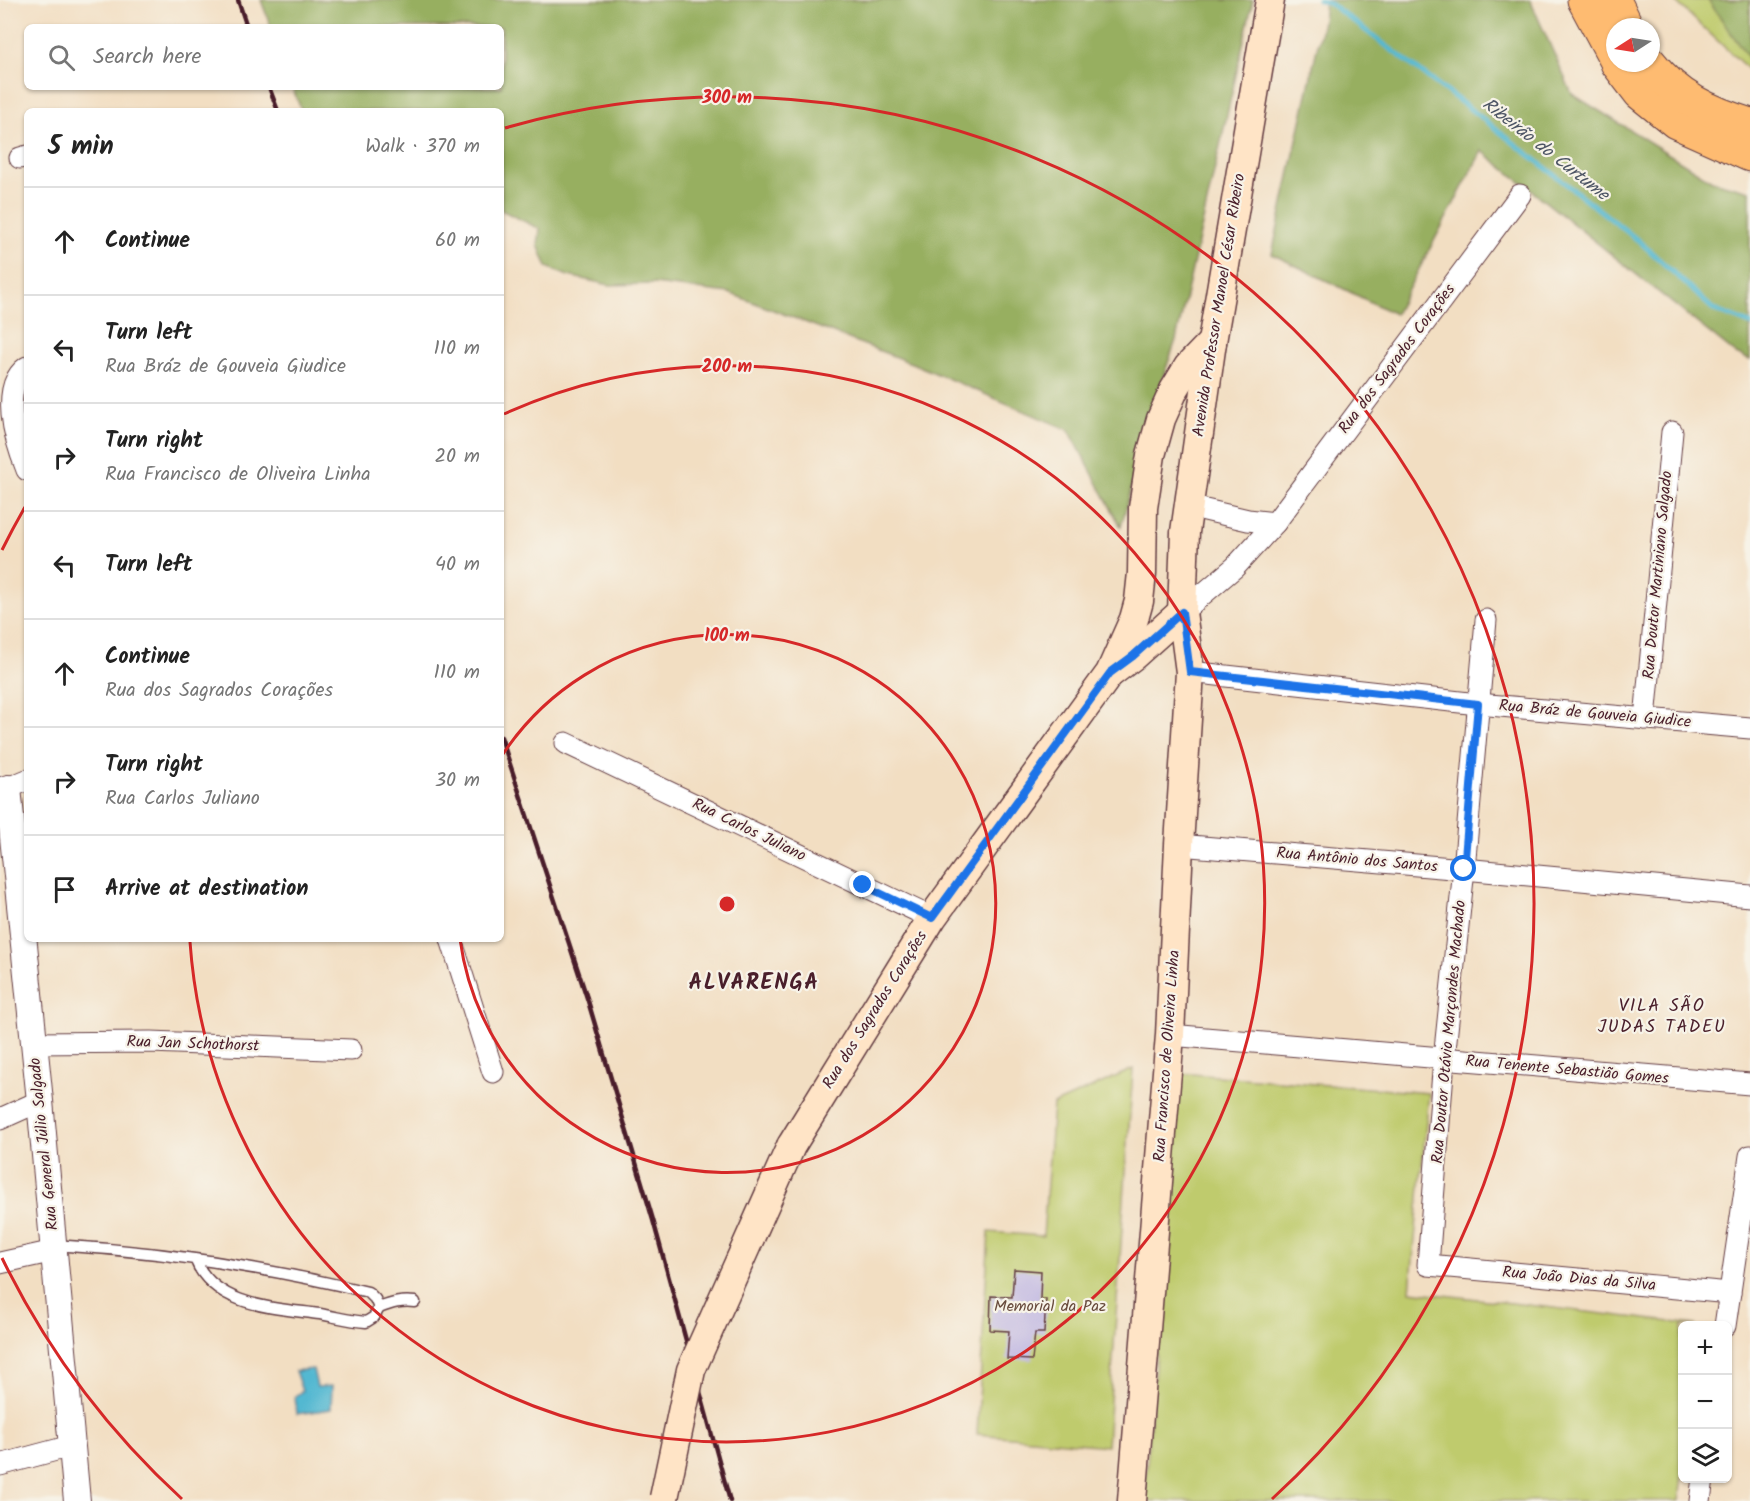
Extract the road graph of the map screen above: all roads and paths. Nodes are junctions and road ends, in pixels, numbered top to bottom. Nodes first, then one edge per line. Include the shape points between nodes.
1 (1584, 0) edge
2 (1614, 0) edge
3 (1269, 6) edge
4 (1623, 18) edge
5 (1606, 41) edge
6 (1624, 72) edge
7 (1657, 72) edge
8 (1750, 124) edge
9 (1750, 155) edge
10 (1520, 195) dead end
11 (1212, 342) junction
12 (22, 369) edge
13 (1672, 432) dead end
14 (24, 463) edge
15 (1188, 506) junction
16 (1143, 508) junction
17 (1275, 523) junction
18 (1182, 612) junction
19 (1486, 620) dead end
20 (1190, 672) junction
21 (1110, 673) junction
22 (1478, 704) junction
23 (1645, 718) junction
24 (1750, 728) edge
25 (566, 743) dead end
26 (12, 786) edge
27 (1179, 845) junction
28 (1464, 869) junction
29 (1750, 896) edge
30 (932, 918) junction
31 (24, 926) edge
32 (25, 942) edge
33 (452, 942) edge
34 (1170, 1035) junction
35 (34, 1043) junction
36 (351, 1050) dead end
37 (1444, 1059) junction
38 (493, 1072) dead end
39 (1750, 1084) edge
40 (40, 1101) junction
41 (0, 1119) edge
42 (1750, 1156) edge
43 (54, 1248) junction
44 (195, 1259) junction
45 (0, 1263) edge
46 (1428, 1264) joint
47 (1730, 1293) junction
48 (415, 1302) dead end
49 (379, 1308) junction
50 (1726, 1321) edge
51 (71, 1446) junction
52 (0, 1465) edge
53 (1702, 1483) edge
54 (664, 1499) edge
55 (77, 1501) edge
56 (1132, 1501) edge
57 (1700, 1501) edge

1 - 5 main road
2 - 4 main road
3 - 11 main road, Avenida Professor Manoel César Ribeiro
6 - 9 main road via 1640,93 1676,122
7 - 8 main road via 1690,101
10 - 17 street, Rua dos Sagrados Corações
11 - 15 main road, Avenida Professor Manoel César Ribeiro
11 - 16 main road via 1188,367 1161,419
12 - 14 street via 8,381 4,398 5,416
13 - 23 street, Rua Doutor Martiniano Salgado
15 - 16 main road
15 - 17 street
15 - 18 main road, Avenida Professor Manoel César Ribeiro
16 - 21 main road via 1139,600
17 - 18 street, Rua dos Sagrados Corações via 1235,567
18 - 20 main road, Rua Francisco de Oliveira Linha
18 - 21 main road
19 - 22 street, Rua Doutor Otávio Marçondes Machado
20 - 22 street, Rua Bráz de Gouveia Giudice
20 - 27 main road, Rua Francisco de Oliveira Linha
21 - 30 main road, Rua dos Sagrados Corações
22 - 23 street, Rua Bráz de Gouveia Giudice
22 - 28 street, Rua Doutor Otávio Marçondes Machado
23 - 24 street, Rua Bráz de Gouveia Giudice
25 - 30 street, Rua Carlos Juliano
26 - 31 street, Rua General Júlio Salgado
27 - 28 street, Rua Antônio dos Santos
27 - 34 main road, Rua Francisco de Oliveira Linha
28 - 29 street, Rua Antônio dos Santos
28 - 37 street, Rua Doutor Otávio Marçondes Machado
30 - 54 main road, Rua dos Sagrados Corações, bridge via 791,1146 691,1370
32 - 35 street, Rua General Júlio Salgado
33 - 38 street
34 - 37 street, Rua Tenente Sebastião Gomes
34 - 56 main road, Rua Francisco de Oliveira Linha
35 - 36 street, Rua Jan Schothorst via 151,1042
35 - 40 street, Rua General Júlio Salgado
37 - 39 street, Rua Tenente Sebastião Gomes
37 - 46 street, Rua Doutor Otávio Marçondes Machado
40 - 41 street
40 - 43 street, Rua General Júlio Salgado
42 - 47 street
43 - 44 lane via 103,1248
43 - 45 street
43 - 51 street, Rua General Júlio Salgado
44 - 49 lane via 368,1292
44 - 49 lane via 199,1270 220,1290 264,1306 366,1322
46 - 47 street, Rua João Dias da Silva
47 - 50 street
48 - 49 lane
51 - 52 street
51 - 55 street, Rua General Júlio Salgado
53 - 57 street

